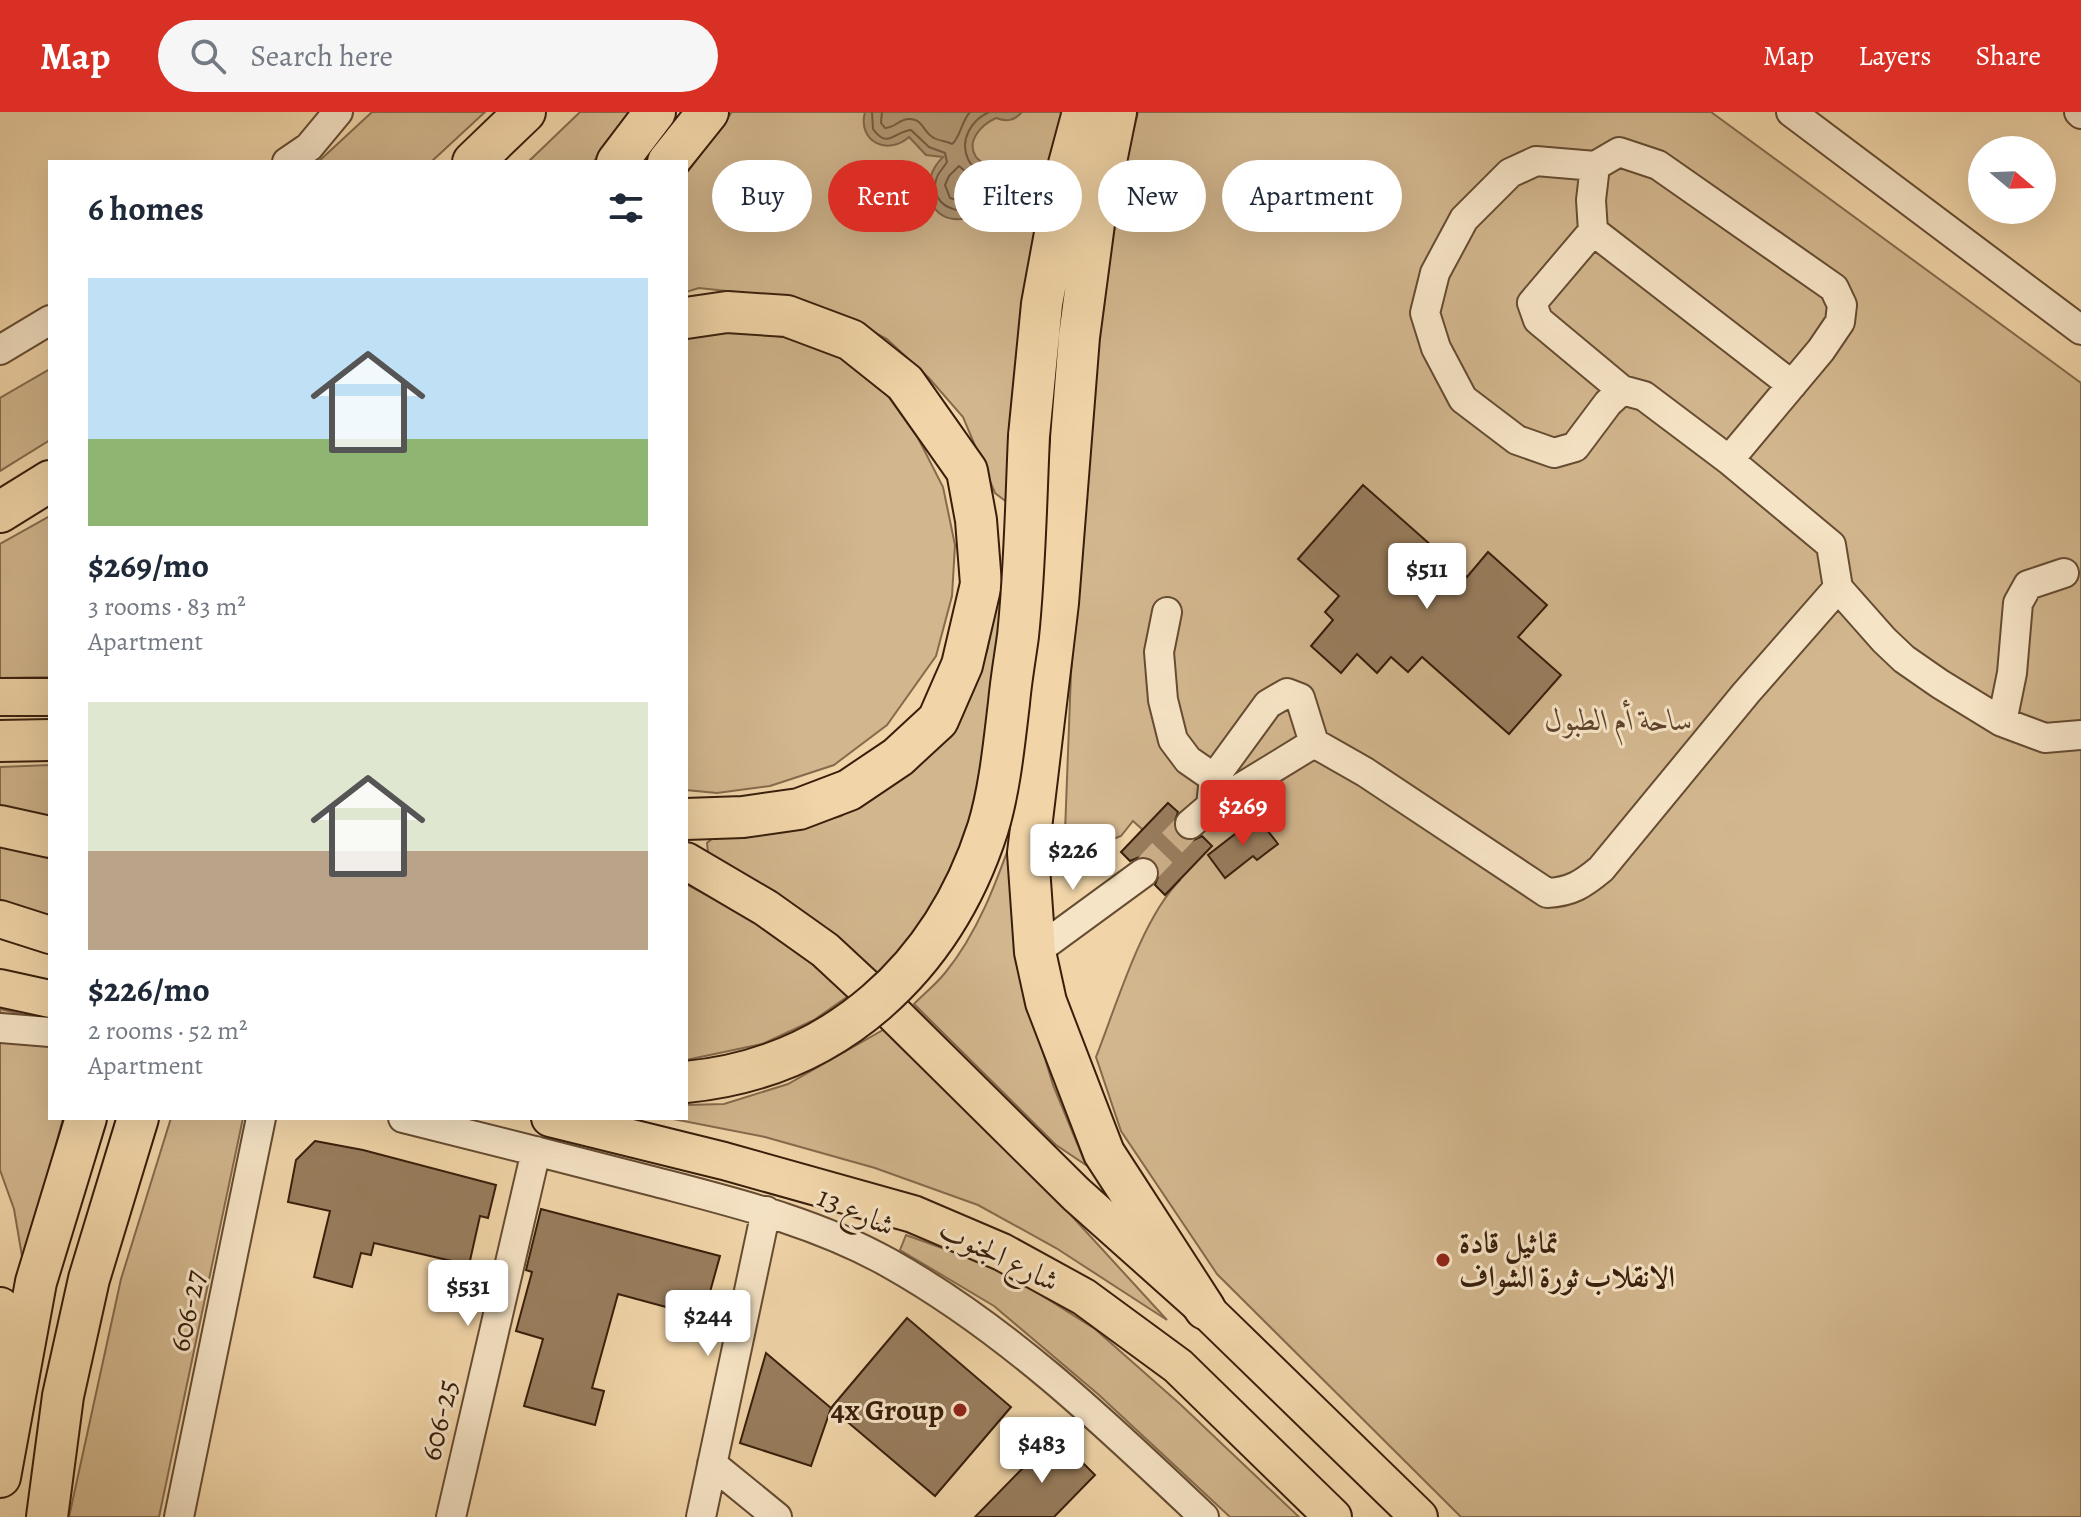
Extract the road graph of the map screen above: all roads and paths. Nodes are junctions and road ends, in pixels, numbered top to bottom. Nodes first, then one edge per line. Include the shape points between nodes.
1 (338, 112) edge
2 (525, 112) edge
3 (655, 112) edge
4 (708, 112) edge
5 (1083, 112) edge
6 (1116, 112) edge
7 (1791, 112) edge
8 (290, 160) edge
9 (475, 160) edge
10 (619, 160) edge
11 (670, 160) edge
12 (1595, 166) junction
13 (1593, 231) junction
14 (688, 318) edge
15 (48, 321) edge
16 (2081, 330) edge
17 (0, 350) edge
18 (1792, 385) junction
19 (1622, 390) junction
20 (1729, 460) junction
21 (48, 482) edge
22 (0, 512) edge
23 (2064, 573) dead end
24 (1838, 588) junction
25 (1167, 612) dead end
26 (0, 697) edge
27 (48, 697) edge
28 (2002, 722) junction
29 (2081, 735) edge
30 (48, 740) edge
31 (0, 741) edge
32 (1314, 743) junction
33 (1214, 778) junction
34 (688, 819) edge
35 (0, 826) edge
36 (48, 837) edge
37 (688, 862) edge
38 (1143, 873) tunnel mouth
39 (0, 919) edge
40 (48, 934) edge
41 (1035, 952) junction
42 (0, 988) edge
43 (867, 989) dead end
44 (48, 999) edge
45 (894, 1014) dead end
46 (0, 1028) edge
47 (48, 1032) edge
48 (688, 1082) edge
49 (85, 1120) edge
50 (137, 1120) edge
51 (261, 1120) edge
52 (411, 1120) edge
53 (577, 1123) edge
54 (536, 1151) junction
55 (766, 1211) junction
56 (0, 1308) edge
57 (1205, 1309) junction
58 (0, 1430) edge
59 (712, 1464) junction
60 (0, 1477) edge
61 (47, 1517) edge
62 (179, 1517) edge
63 (451, 1517) edge
64 (701, 1517) edge
65 (777, 1517) edge
66 (1204, 1517) edge
67 (1333, 1517) edge
68 (1419, 1517) edge

1 - 8 street via 309,147
2 - 9 highway
3 - 10 highway
4 - 11 highway
5 - 48 highway, bridge via 1042,304 1018,635 1002,762 988,826 968,881 943,928 868,1011 817,1044 768,1064 725,1079
6 - 41 highway via 1079,337 1058,603 1028,853
7 - 16 street
12 - 13 street
12 - 18 street via 1619,152 1658,165 1834,288 1842,305 1840,322
12 - 19 street via 1536,161 1510,173 1464,219 1435,273 1425,313 1436,348 1463,399 1517,440 1554,453 1575,447
13 - 18 street
13 - 19 street via 1532,303 1538,320
14 - 34 highway via 727,312 787,316 851,340 905,383 967,471 981,584 962,665 938,720 898,757 849,790 799,809
15 - 17 street
18 - 20 street
19 - 20 street via 1644,396
20 - 24 street via 1831,545
21 - 22 highway
23 - 28 street via 2028,585 2018,603
24 - 28 street via 1904,659
24 - 32 street via 1601,869 1565,892 1547,893
25 - 33 street via 1159,652 1173,740 1188,760
26 - 27 main road
28 - 29 street via 2045,738
30 - 31 highway
32 - 33 street via 1201,815
32 - 33 street via 1300,698 1287,693 1268,704
35 - 36 highway
37 - 43 main road via 766,908 825,950
38 - 41 street
39 - 40 main road
41 - 57 highway via 1046,1002 1104,1153
42 - 44 main road
45 - 57 main road via 1076,1194
46 - 47 street
49 - 60 highway via 36,1282
50 - 61 highway via 89,1279 63,1396
51 - 62 street, 606-27
52 - 54 street, شارع 13
53 - 67 main road, شارع الجنوب via 913,1214 1002,1252 1084,1297 1178,1366
54 - 55 street, شارع 13
54 - 63 street, 606-25
55 - 59 street
55 - 66 street, شارع 13 via 828,1233 943,1294 1007,1341
56 - 58 highway
57 - 68 main road
59 - 64 street
59 - 65 street

